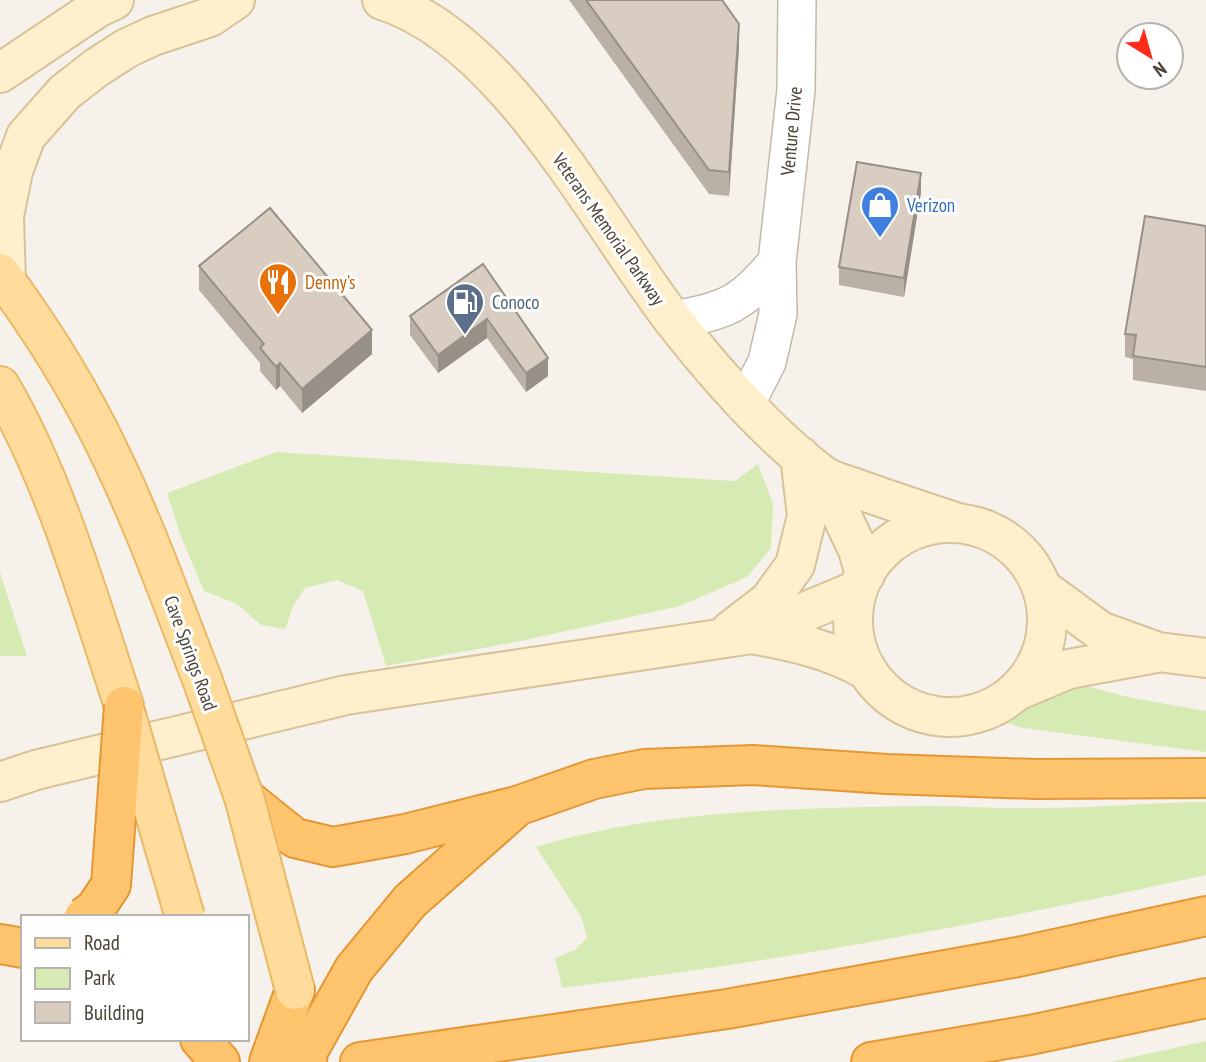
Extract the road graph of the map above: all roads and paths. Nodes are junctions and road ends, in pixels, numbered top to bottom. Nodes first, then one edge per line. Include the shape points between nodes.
1 (114, 0) edge
2 (235, 0) edge
3 (382, 0) edge
4 (797, 0) edge
5 (0, 73) edge
6 (777, 262) junction
7 (3, 278) edge
8 (673, 320) junction
9 (0, 386) edge
10 (744, 405) junction
11 (812, 466) junction
12 (955, 522) junction
13 (861, 583) junction
14 (1043, 589) junction
15 (736, 636) junction
16 (1158, 652) junction
17 (1206, 657) edge
18 (868, 671) junction
19 (1019, 690) junction
20 (124, 706) junction
21 (1206, 778) edge
22 (0, 782) edge
23 (244, 797) junction
24 (517, 806) junction
25 (87, 915) edge
26 (184, 915) edge
27 (1206, 916) edge
28 (0, 944) edge
29 (21, 948) edge
30 (295, 990) junction
31 (1206, 998) edge
32 (248, 1040) edge
33 (202, 1041) edge
34 (219, 1041) edge
35 (309, 1059) edge
36 (222, 1062) edge
37 (268, 1062) edge
38 (360, 1062) edge
39 (871, 1062) edge

1 - 5 main road
2 - 7 main road via 210,17 127,48 96,68 65,92 26,136 4,216
3 - 8 main road, Veterans Memorial Parkway via 434,26 474,56 573,175
4 - 6 street, Venture Drive via 796,90
6 - 8 street via 754,290 732,305
6 - 10 street, Venture Drive via 778,314 773,338 767,362
7 - 23 main road, Cave Springs Road, bridge via 112,456 166,585
8 - 10 main road, Veterans Memorial Parkway
9 - 20 main road via 51,495
10 - 11 main road, Veterans Memorial Parkway
11 - 12 main road, Veterans Memorial Parkway
11 - 13 main road, Veterans Memorial Parkway via 858,550
11 - 15 main road via 807,516 794,565
12 - 13 main road via 924,526 895,540 872,562
12 - 14 main road via 986,529 1013,545
13 - 15 main road
13 - 18 main road via 852,622 858,654
14 - 16 main road via 1100,631
14 - 19 main road via 1047,632 1038,663
15 - 18 main road via 808,645
15 - 22 main road via 325,699 36,769
16 - 17 main road
16 - 19 main road via 1069,669
18 - 19 main road via 898,703 928,716 961,717 992,708
20 - 25 highway, bridge via 111,885
20 - 26 main road, bridge
21 - 24 highway via 1036,779 714,765 644,769 594,779
23 - 24 highway via 295,838 333,847
23 - 30 main road, Cave Springs Road, bridge
24 - 35 highway via 410,901 354,969
27 - 38 highway via 1018,957 727,1009
28 - 29 highway
30 - 35 main road, Cave Springs Road
30 - 37 highway
31 - 39 highway
32 - 37 highway
33 - 36 highway
34 - 36 main road

